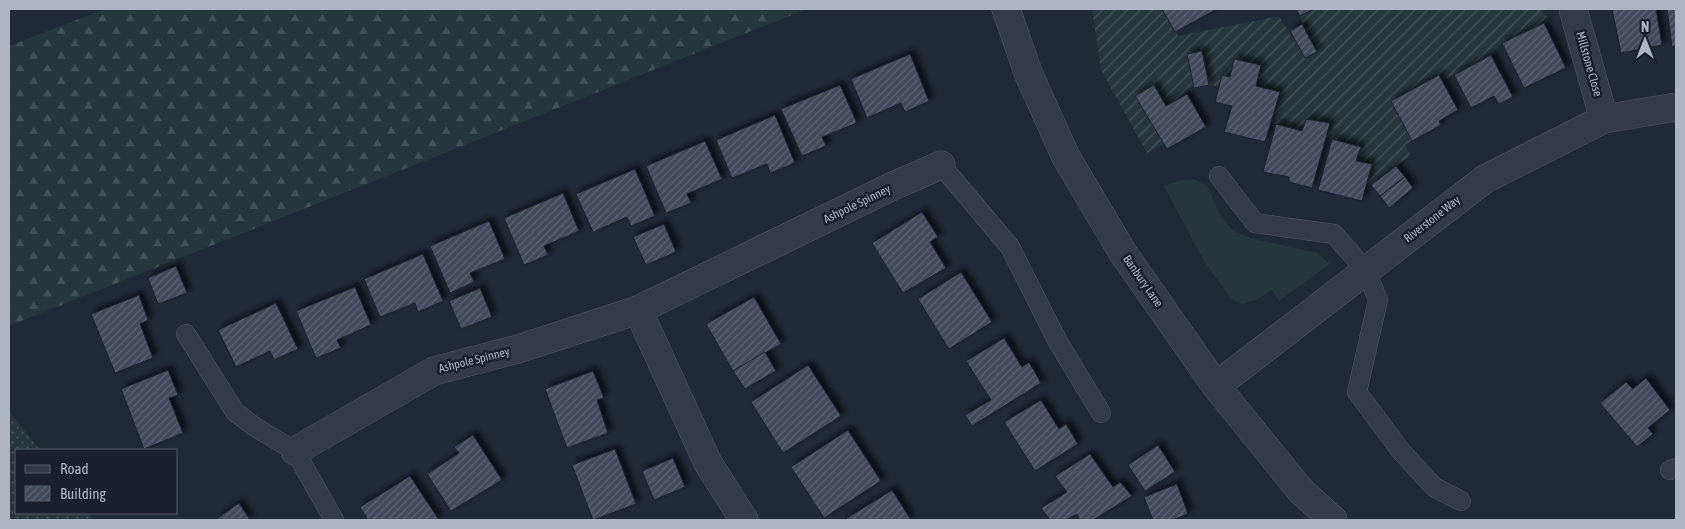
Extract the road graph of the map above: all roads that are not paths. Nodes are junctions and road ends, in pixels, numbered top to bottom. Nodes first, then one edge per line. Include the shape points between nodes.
1 (1006, 9) edge
2 (1572, 9) edge
3 (1676, 107) edge
4 (1604, 120) junction
5 (941, 165) joint
6 (1218, 176) dead end
7 (1366, 271) junction
8 (638, 310) junction
9 (186, 334) dead end
10 (1216, 386) junction
11 (1101, 413) dead end
12 (295, 451) junction
13 (1461, 501) dead end
14 (334, 520) edge
15 (744, 520) edge
16 (1333, 520) edge

1 - 10 street, Banbury Lane via 1029,75 1066,158 1123,254
2 - 4 street, Millstone Close
3 - 4 street, Riverstone Way
4 - 7 street, Riverstone Way via 1485,179
5 - 8 street, Ashpole Spinney
5 - 11 lane via 1010,247 1058,342
6 - 7 lane via 1254,222 1334,234
7 - 10 street, Riverstone Way
7 - 13 lane via 1378,300 1357,392 1400,450 1434,487
8 - 12 street, Ashpole Spinney via 518,350 434,371
8 - 15 street via 708,463
9 - 12 lane via 235,412
10 - 16 street, Banbury Lane via 1301,490
12 - 14 lane

